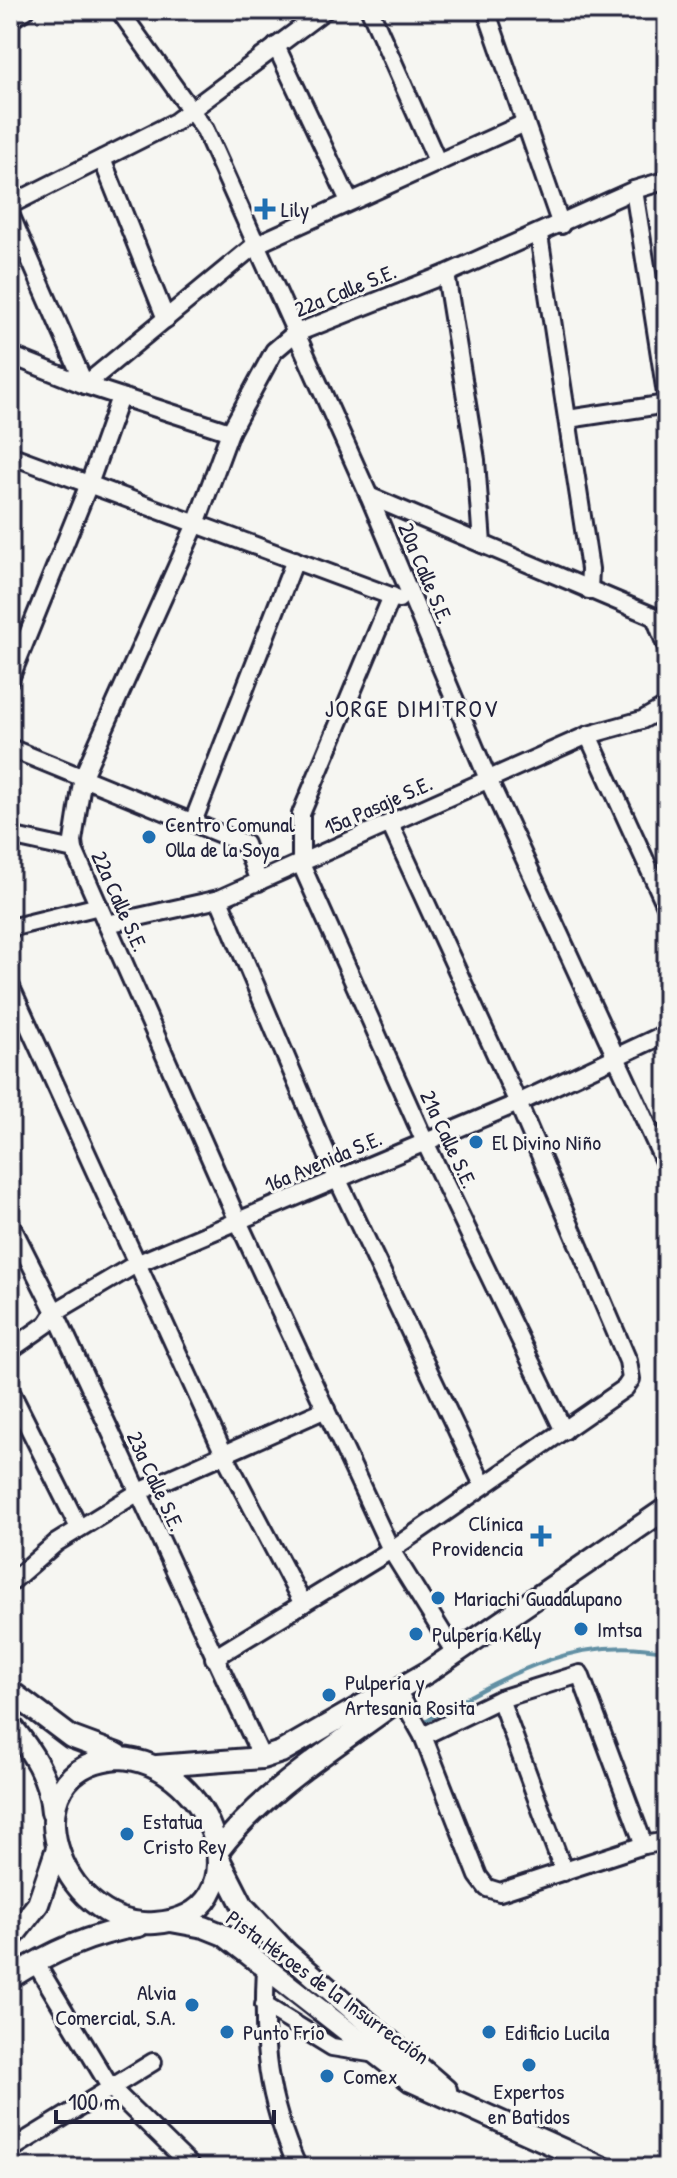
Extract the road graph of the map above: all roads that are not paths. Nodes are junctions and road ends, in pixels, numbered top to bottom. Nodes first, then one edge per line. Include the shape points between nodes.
1 (26, 10) edge
2 (119, 10) edge
3 (325, 10) edge
4 (370, 10) edge
5 (486, 10) edge
6 (10, 20) edge
7 (276, 46) junction
8 (190, 110) junction
9 (525, 123) junction
10 (102, 159) junction
11 (437, 161) junction
12 (667, 180) edge
13 (634, 190) junction
14 (349, 201) junction
15 (10, 205) edge
16 (10, 214) edge
17 (561, 225) junction
18 (539, 235) junction
19 (255, 245) junction
20 (446, 274) junction
21 (166, 319) junction
22 (294, 334) junction
23 (10, 355) edge
24 (85, 385) junction
25 (120, 397) junction
26 (667, 402) edge
27 (568, 419) junction
28 (230, 432) junction
29 (10, 455) edge
30 (89, 484) junction
31 (369, 496) junction
32 (196, 524) junction
33 (482, 544) junction
34 (295, 560) junction
35 (589, 590) junction
36 (392, 596) junction
37 (416, 605) junction
38 (661, 618) edge
39 (667, 648) edge
40 (10, 679) edge
41 (665, 709) edge
42 (588, 735) junction
43 (10, 748) edge
44 (83, 776) junction
45 (488, 779) junction
46 (193, 822) junction
47 (390, 824) junction
48 (10, 836) edge
49 (74, 850) junction
50 (301, 864) junction
51 (259, 882) junction
52 (219, 899) junction
53 (99, 906) junction
54 (667, 908) edge
55 (107, 924) junction
56 (10, 928) edge
57 (10, 985) edge
58 (667, 1033) edge
59 (616, 1057) junction
60 (518, 1103) junction
61 (425, 1142) junction
62 (667, 1168) edge
63 (337, 1178) junction
64 (238, 1221) junction
65 (10, 1223) edge
66 (136, 1264) junction
67 (55, 1312) junction
68 (10, 1350) edge
69 (10, 1390) edge
70 (326, 1409) junction
71 (564, 1431) junction
72 (224, 1454) junction
73 (483, 1485) junction
74 (137, 1493) junction
75 (667, 1508) edge
76 (79, 1528) junction
77 (391, 1550) junction
78 (10, 1583) edge
79 (303, 1604) junction
80 (455, 1653) junction
81 (214, 1658) junction
82 (397, 1690) junction
83 (10, 1691) edge
84 (500, 1699) junction
85 (10, 1724) edge
86 (423, 1736) junction
87 (262, 1758) junction
88 (137, 1759) junction
89 (157, 1766) junction
90 (55, 1839) junction
91 (667, 1841) edge
92 (644, 1845) junction
93 (218, 1855) junction
94 (564, 1872) junction
95 (161, 1922) junction
96 (13, 1930) edge
97 (35, 1962) junction
98 (266, 1968) junction
99 (10, 1978) edge
100 (264, 2005) junction
101 (376, 2054) junction
102 (153, 2062) dead end
103 (110, 2087) junction
104 (458, 2101) junction
105 (10, 2150) edge
106 (193, 2168) edge
107 (298, 2168) edge
108 (604, 2168) edge

1 - 6 street
2 - 8 street, 20a Calle S.E.
3 - 7 street
4 - 11 street
5 - 9 street
7 - 8 street
7 - 14 street
8 - 10 street
8 - 19 street, 20a Calle S.E. via 205,130
9 - 11 street
9 - 17 street
10 - 15 street
10 - 21 street
11 - 14 street
12 - 13 street, 22a Calle S.E.
13 - 17 street, 22a Calle S.E.
13 - 26 street
14 - 19 street
16 - 24 street
17 - 18 street, 22a Calle S.E.
18 - 20 street, 22a Calle S.E.
18 - 27 street
19 - 21 street
19 - 22 street, 20a Calle S.E.
20 - 22 street, 22a Calle S.E.
20 - 33 street via 476,460
21 - 24 street
22 - 28 street, 22a Calle S.E. via 274,351
22 - 31 street, 20a Calle S.E.
23 - 24 street
24 - 25 street
25 - 28 street
25 - 30 street
26 - 27 street
27 - 35 street
28 - 32 street, 22a Calle S.E.
29 - 30 street
30 - 32 street
30 - 40 street
31 - 33 street
31 - 37 street, 20a Calle S.E.
32 - 34 street
32 - 44 street, 22a Calle S.E.
33 - 35 street
34 - 36 street
34 - 46 street
35 - 38 street
36 - 37 street
36 - 50 street via 301,814
37 - 45 street, 20a Calle S.E.
38 - 39 street
41 - 42 street, 15a Pasaje S.E.
42 - 45 street, 15a Pasaje S.E.
42 - 54 street
43 - 44 street
44 - 46 street
44 - 49 street, 22a Calle S.E.
45 - 47 street, 15a Pasaje S.E.
45 - 59 street, 20a Calle S.E.
46 - 51 street via 245,844
47 - 50 street, 15a Pasaje S.E.
47 - 60 street
48 - 49 street
49 - 53 street, 22a Calle S.E.
50 - 51 street, 15a Pasaje S.E.
50 - 61 street, 21a Calle S.E.
51 - 52 street, 15a Pasaje S.E.
52 - 55 street, 15a Pasaje S.E.
52 - 63 street
53 - 55 street, 22a Calle S.E.
53 - 56 street
55 - 64 street, 22a Calle S.E.
57 - 66 street
58 - 59 street, 16a Avenida S.E.
59 - 60 street, 16a Avenida S.E.
59 - 62 street, 20a Calle S.E.
60 - 61 street, 16a Avenida S.E.
60 - 71 street via 628,1361 631,1379
61 - 63 street, 16a Avenida S.E.
61 - 71 street, 21a Calle S.E.
63 - 64 street, 16a Avenida S.E.
63 - 73 street
64 - 66 street, 16a Avenida S.E.
64 - 70 street, 22a Calle S.E.
65 - 67 street, 23a Calle S.E.
66 - 67 street, 16a Avenida S.E.
66 - 72 street
67 - 68 street, 16a Avenida S.E. via 47,1324
67 - 74 street, 23a Calle S.E.
69 - 76 street
70 - 72 street
70 - 77 street, 22a Calle S.E.
71 - 73 street
72 - 74 street
72 - 79 street
73 - 77 street
74 - 76 street
74 - 81 street, 23a Calle S.E.
75 - 80 main road
76 - 78 street
77 - 79 street
77 - 80 street, 22a Calle S.E.
79 - 81 street
80 - 82 main road
81 - 87 street, 23a Calle S.E.
82 - 86 street
82 - 87 main road
82 - 93 main road via 389,1707 244,1818
83 - 88 main road via 71,1737
84 - 86 street
84 - 92 street via 580,1674
84 - 94 street
85 - 90 main road via 47,1782
86 - 94 street via 487,1888 500,1892
87 - 89 main road
88 - 89 main road
88 - 90 main road via 100,1760 77,1771 61,1793
89 - 93 main road via 197,1800 212,1827
90 - 95 main road via 69,1876 93,1902 124,1919
90 - 96 main road via 38,1904
91 - 92 street
92 - 94 street
93 - 95 main road via 206,1897 190,1912
93 - 104 main road, Pista Héroes de la Insurrección via 243,1906 286,1952
95 - 97 main road via 95,1935
95 - 98 main road, Pista Héroes de la Insurrección via 213,1929
97 - 99 main road
97 - 103 street
98 - 100 street
98 - 101 main road, Pista Héroes de la Insurrección
100 - 101 street via 332,2047
100 - 107 street via 269,2085
101 - 104 main road, Pista Héroes de la Insurrección via 411,2081
102 - 103 street
103 - 105 street
103 - 106 street
104 - 108 main road, Pista Héroes de la Insurrección

